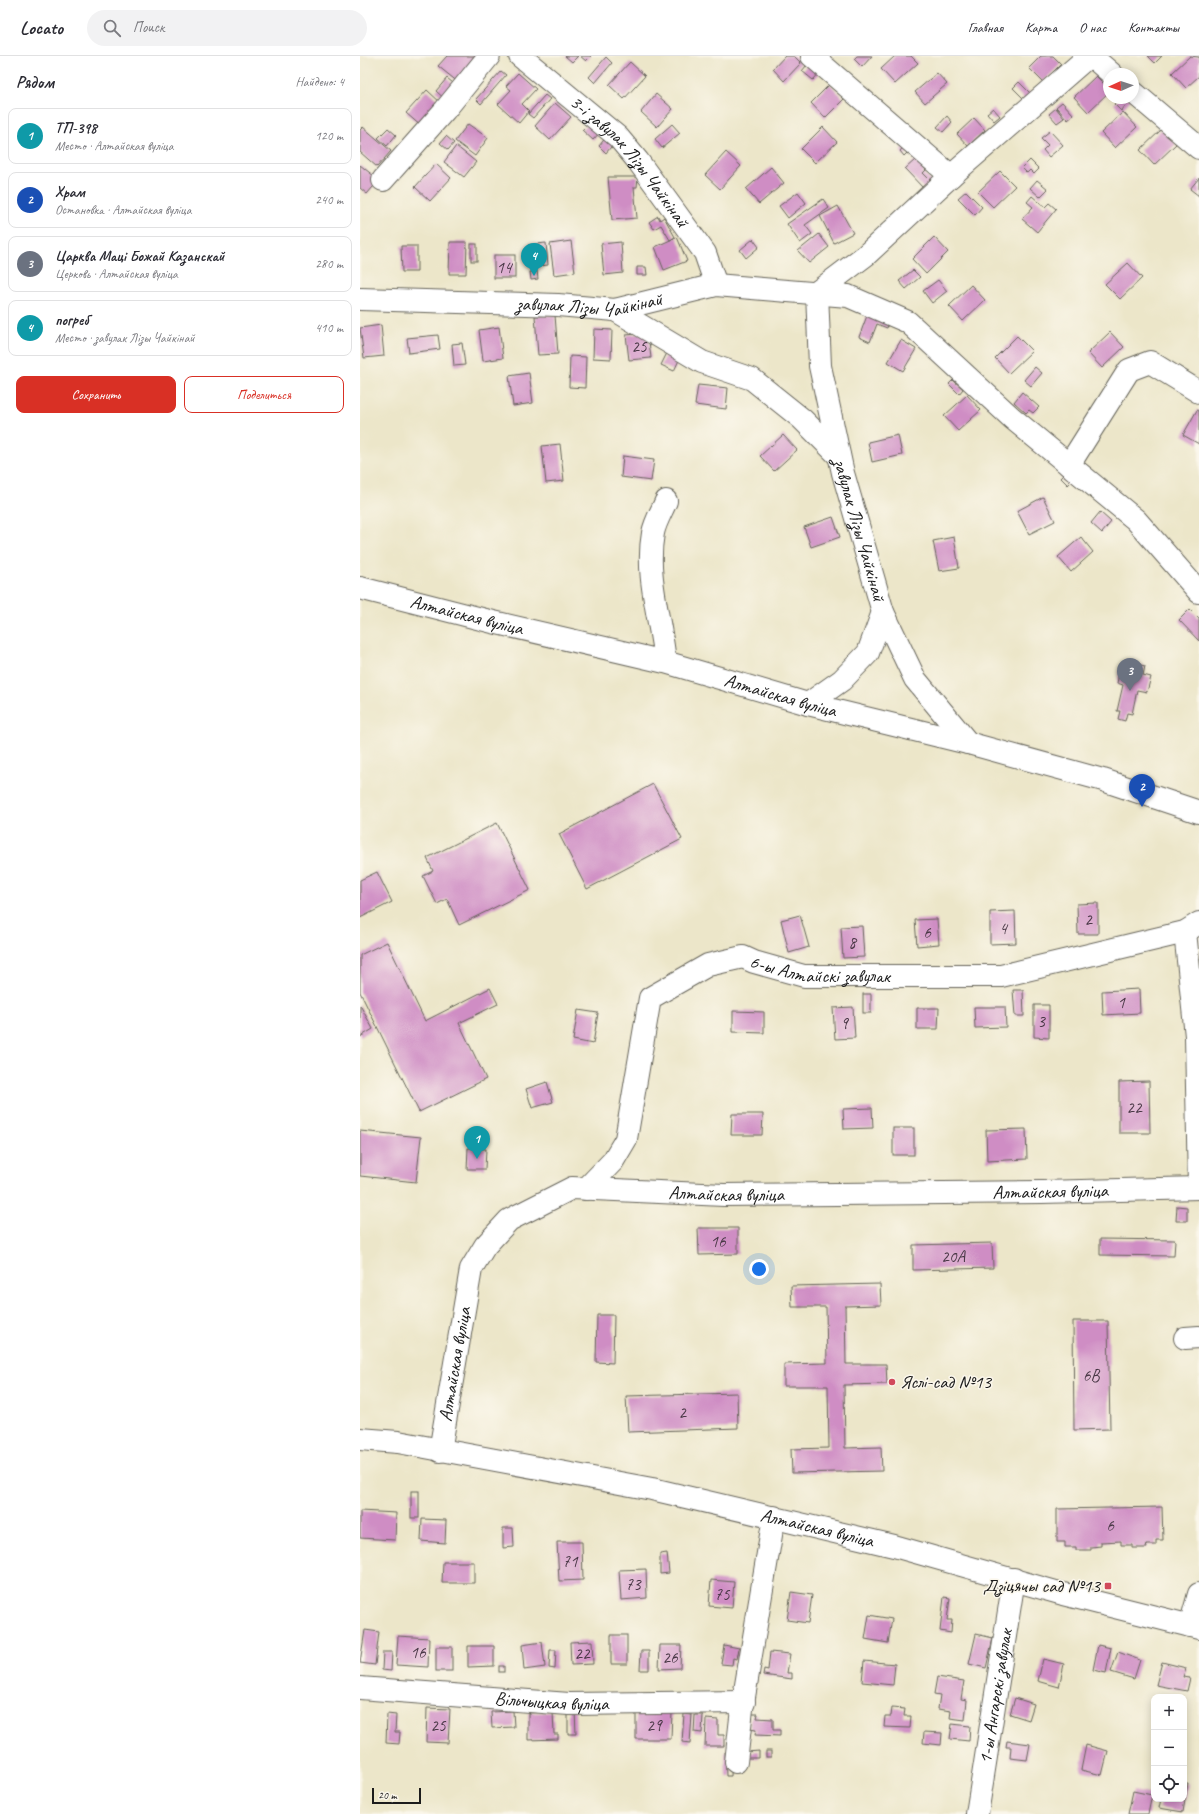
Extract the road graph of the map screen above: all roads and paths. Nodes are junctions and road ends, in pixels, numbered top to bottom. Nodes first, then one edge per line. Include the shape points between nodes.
1 (488, 56) edge
2 (520, 56) edge
3 (812, 56) edge
4 (1090, 56) edge
5 (1105, 68) edge
6 (1139, 97) edge
7 (1199, 148) edge
8 (951, 176) junction
9 (383, 180) dead end
10 (716, 284) junction
11 (816, 292) junction
12 (360, 298) edge
13 (615, 310) junction
14 (1199, 392) edge
15 (839, 456) junction
16 (1069, 465) junction
17 (666, 501) dead end
18 (360, 588) edge
19 (1199, 592) edge
20 (883, 612) junction
21 (665, 662) junction
22 (808, 704) junction
23 (968, 743) junction
24 (1199, 812) edge
25 (1192, 927) edge
26 (1199, 1188) edge
27 (586, 1189) junction
28 (360, 1439) edge
29 (440, 1451) junction
30 (774, 1518) junction
31 (1014, 1579) junction
32 (1199, 1594) edge
33 (1194, 1627) edge
34 (360, 1688) edge
35 (744, 1702) junction
36 (736, 1762) dead end
37 (977, 1814) edge

1 - 9 street via 445,110
2 - 10 street, 3-і завулак Лізы Чайкінай via 618,137 705,254
3 - 8 street
4 - 5 street
4 - 8 street
6 - 7 street
8 - 11 street via 866,255
10 - 11 street, завулак Лізы Чайкінай
10 - 13 street, завулак Лізы Чайкінай
11 - 15 street, завулак Лізы Чайкінай via 820,366
11 - 16 street, завулак Лізы Чайкінай via 848,296 908,322 1012,418
12 - 13 street, завулак Лізы Чайкінай via 558,305
13 - 15 street via 702,362 752,379 802,419
14 - 16 street via 1150,362 1129,370
15 - 20 street, завулак Лізы Чайкінай
16 - 19 street, завулак Лізы Чайкінай via 1136,520
17 - 21 street via 654,531 650,556 652,585 663,637
18 - 21 street, Алтайская вуліца
20 - 22 street via 868,653 842,680
20 - 23 street, завулак Лізы Чайкінай via 915,679
21 - 22 street, Алтайская вуліца
22 - 23 street, Алтайская вуліца
23 - 24 street, Алтайская вуліца via 1103,780
25 - 26 street, Алтайская вуліца
25 - 27 street, 6-ы Алтайскі завулак via 1001,976 804,976 743,957 708,965 650,998 626,1139 614,1161
26 - 27 street, Алтайская вуліца via 724,1195
27 - 29 street, Алтайская вуліца via 572,1188 509,1220 485,1246 470,1269
28 - 29 street, Алтайская вуліца via 398,1442
29 - 30 street, Алтайская вуліца via 652,1489
30 - 31 street, Алтайская вуліца via 894,1546
30 - 35 street
31 - 33 street, Алтайская вуліца
31 - 37 street, 1-ы Ангарскі завулак
32 - 33 street, Алтайская вуліца
34 - 35 street, Вільчыцкая вуліца via 569,1704
35 - 36 street

